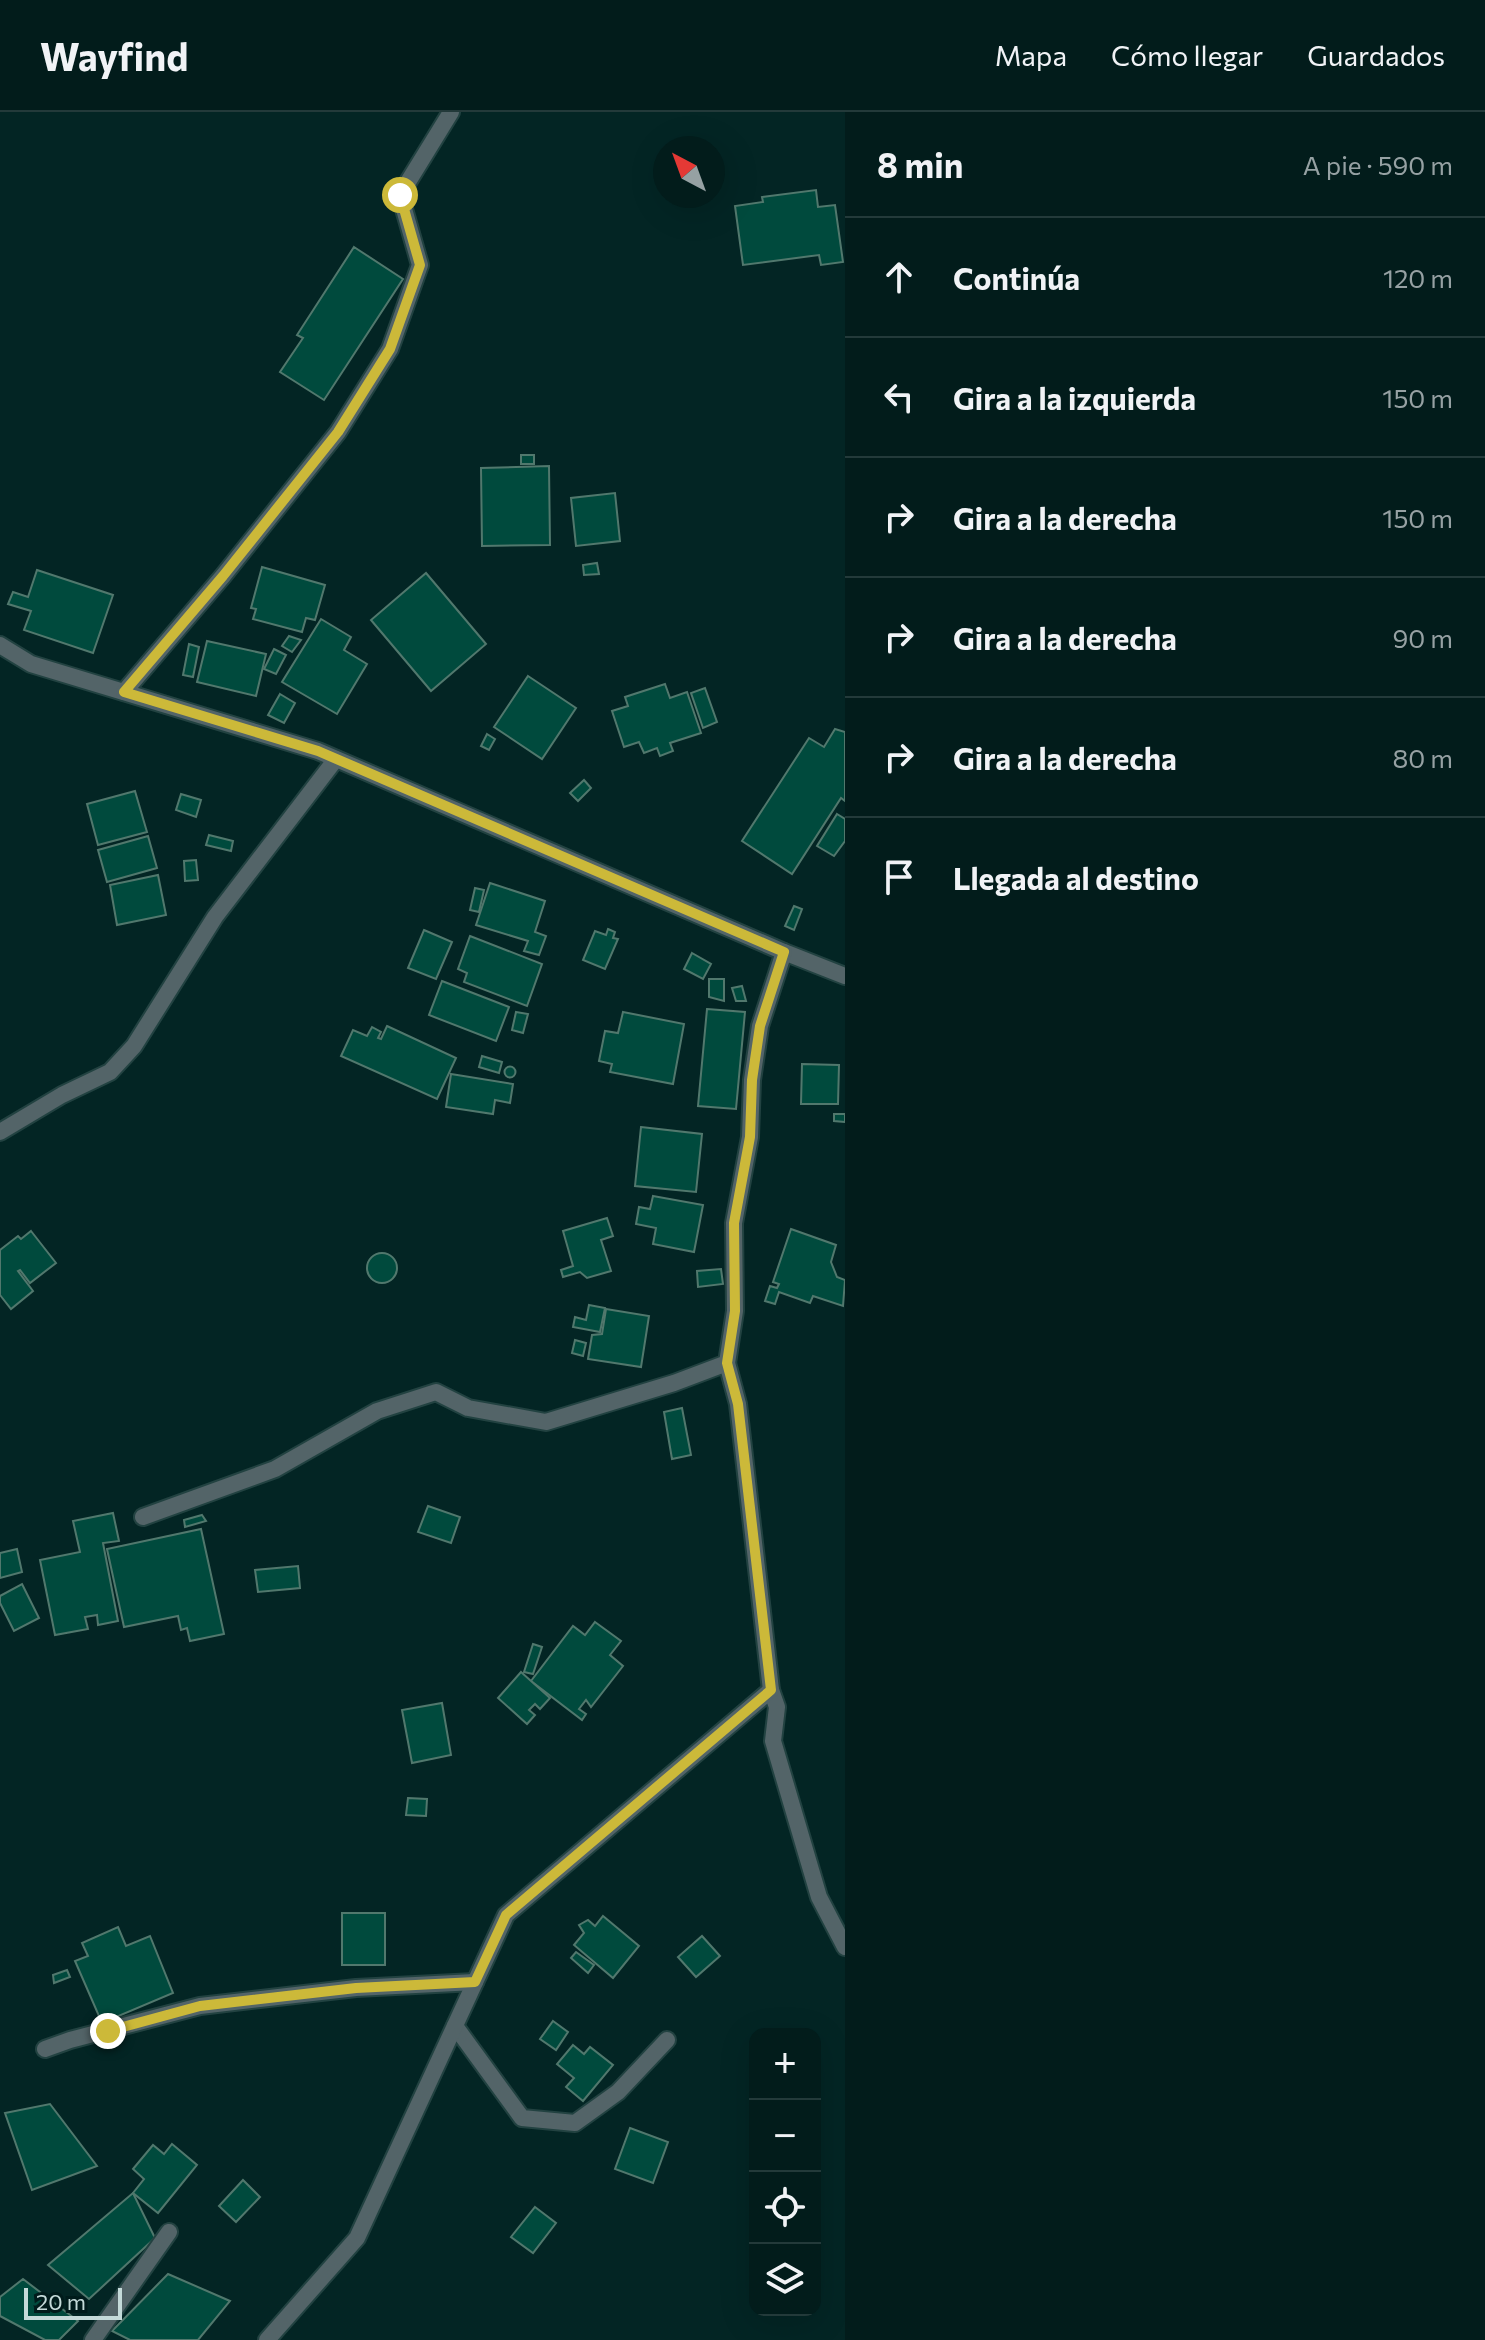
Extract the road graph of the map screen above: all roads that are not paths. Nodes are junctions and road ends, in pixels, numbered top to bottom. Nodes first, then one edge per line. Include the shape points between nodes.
1 (451, 112) edge
2 (0, 645) edge
3 (124, 692) junction
4 (336, 759) junction
5 (784, 952) junction
6 (845, 976) edge
7 (0, 1132) edge
8 (727, 1363) junction
9 (143, 1517) dead end
10 (771, 1690) junction
11 (845, 1947) edge
12 (475, 1982) junction
13 (455, 2026) junction
14 (667, 2040) dead end
15 (45, 2049) dead end
16 (169, 2232) dead end
17 (93, 2340) edge
18 (267, 2340) edge

1 - 3 street via 400,195 420,265 390,349 338,432
2 - 3 street via 31,664
3 - 4 street
4 - 5 street
4 - 7 street via 215,917 134,1046 110,1072
5 - 6 street
5 - 8 street via 760,1026 752,1080 750,1137 734,1223 735,1311
8 - 9 street via 546,1422 468,1408 436,1392 377,1411 275,1469
8 - 10 street via 738,1404
10 - 11 street via 777,1707 773,1741 819,1897
10 - 12 street via 506,1915
12 - 13 street
12 - 15 street via 356,1988 200,2006
13 - 14 street via 522,2118 575,2123 618,2092
13 - 18 street via 357,2238
16 - 17 street

